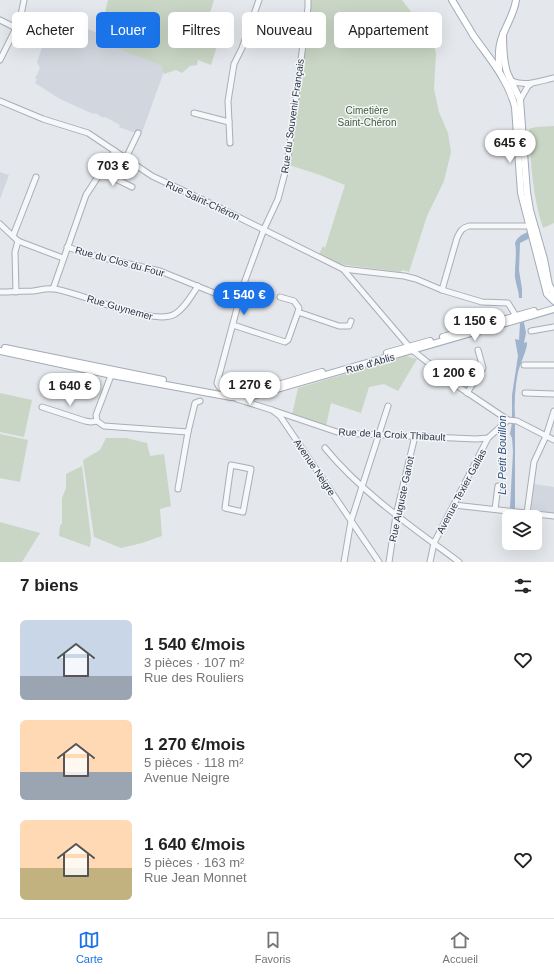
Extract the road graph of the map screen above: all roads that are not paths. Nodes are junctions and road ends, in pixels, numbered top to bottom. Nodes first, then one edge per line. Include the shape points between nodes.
1 (24, 0) edge
2 (258, 0) edge
3 (308, 0) edge
4 (452, 0) edge
5 (516, 0) edge
6 (22, 12) edge
7 (0, 20) edge
8 (12, 26) edge
9 (503, 34) junction
10 (12, 36) edge
11 (498, 53) junction
12 (489, 56) junction
13 (0, 60) edge
14 (499, 64) junction
15 (507, 71) junction
16 (499, 72) junction
17 (554, 78) edge
18 (510, 83) junction
19 (530, 84) junction
20 (517, 87) junction
21 (513, 96) junction
22 (520, 100) junction
23 (0, 101) edge
24 (194, 113) dead end
25 (229, 122) junction
26 (138, 133) dead end
27 (230, 143) dead end
28 (115, 151) junction
29 (126, 158) junction
30 (102, 172) junction
31 (36, 177) dead end
32 (132, 187) dead end
33 (0, 224) edge
34 (529, 226) junction
35 (264, 229) junction
36 (13, 236) junction
37 (18, 241) junction
38 (68, 247) junction
39 (63, 258) junction
40 (343, 269) junction
41 (198, 286) junction
42 (53, 289) junction
43 (442, 290) junction
44 (0, 292) edge
45 (16, 292) junction
46 (280, 296) dead end
47 (553, 301) edge
48 (239, 303) junction
49 (298, 312) junction
50 (516, 316) junction
51 (351, 321) dead end
52 (233, 325) junction
53 (554, 327) edge
54 (531, 331) dead end
55 (0, 347) edge
56 (410, 349) junction
57 (478, 350) dead end
58 (0, 351) edge
59 (524, 365) dead end
60 (554, 365) edge
61 (112, 372) junction
62 (467, 393) junction
63 (525, 393) dead end
64 (230, 394) junction
65 (554, 394) edge
66 (246, 399) junction
67 (200, 401) dead end
68 (388, 406) dead end
69 (42, 407) dead end
70 (272, 410) junction
71 (554, 410) edge
72 (511, 420) junction
73 (97, 421) junction
74 (188, 432) junction
75 (379, 435) junction
76 (415, 436) junction
77 (546, 436) junction
78 (488, 438) junction
79 (554, 440) edge
80 (325, 448) dead end
81 (362, 486) junction
82 (498, 486) dead end
83 (178, 489) dead end
84 (454, 505) junction
85 (495, 509) junction
86 (504, 510) edge
87 (527, 510) edge
88 (240, 511) joint
89 (396, 515) junction
90 (542, 515) edge
91 (554, 516) edge
92 (351, 520) junction
93 (434, 543) junction
94 (344, 562) edge
95 (379, 562) edge
96 (388, 562) edge
97 (430, 562) edge
98 (459, 562) edge

1 - 6 street
2 - 25 street via 234,64 228,101
3 - 35 street, Rue du Souvenir Français via 287,165 278,199
4 - 12 main road
5 - 9 main road via 514,11
7 - 8 street
9 - 11 main road
9 - 15 main road
10 - 13 street
11 - 12 main road
11 - 14 main road
12 - 14 main road
12 - 16 main road
14 - 15 main road
14 - 16 main road
15 - 18 main road
16 - 18 main road
17 - 19 street
18 - 20 main road
18 - 21 main road
19 - 20 street
19 - 22 street
20 - 21 street
20 - 22 main road
21 - 34 main road via 516,107 521,193
22 - 47 main road via 526,192
23 - 28 street, Rue Saint-Chéron via 43,119 88,132
24 - 25 street
25 - 27 street
26 - 29 street
28 - 29 street, Rue Saint-Chéron
28 - 30 street
29 - 35 street, Rue Saint-Chéron via 152,176
30 - 32 street
30 - 38 street via 86,195
31 - 36 street
33 - 36 street
34 - 43 street via 463,228
34 - 47 main road via 548,294
35 - 40 street, Rue Saint-Chéron
35 - 48 street, Rue du Souvenir Français
36 - 37 street
37 - 39 street
37 - 45 street via 15,252
38 - 39 street
38 - 41 street, Rue du Clos du Four via 160,271
39 - 42 street
40 - 43 street via 404,276
40 - 56 street
41 - 42 street, Rue Guynemer via 179,311 158,318
41 - 48 street, Rue du Clos du Four
42 - 45 street, Rue Guynemer
43 - 50 street via 482,302 508,303
44 - 45 street, Rue Guynemer
46 - 49 street via 294,301 299,308
47 - 50 main road, Rue d'Ablis
47 - 56 main road, Rue d'Ablis via 534,315
48 - 52 street, Rue du Souvenir Français
49 - 51 street via 338,326 349,326
49 - 52 street via 285,342
50 - 56 main road, Rue d'Ablis
52 - 64 street, Rue du Souvenir Français via 217,383 219,388
53 - 54 street
55 - 61 main road
56 - 62 street
56 - 66 main road, Rue d'Ablis
56 - 66 main road, Rue d'Ablis
57 - 62 street via 484,368
58 - 61 main road
59 - 60 street
61 - 64 main road, Rue d'Ablis
61 - 73 street via 96,414
62 - 72 street
63 - 65 street
64 - 66 main road, Rue d'Ablis
64 - 66 street, Avenue Neigre
66 - 70 street, Avenue Neigre
67 - 74 street via 195,404
68 - 75 street
69 - 73 street via 85,421
70 - 75 street, Rue de la Croix Thibault via 340,433
70 - 92 street, Avenue Neigre via 288,426
71 - 77 street
72 - 77 street
72 - 78 street
73 - 74 street via 104,426
74 - 83 street
75 - 76 street, Rue de la Croix Thibault
75 - 81 street
76 - 78 street, Rue de la Croix Thibault
76 - 89 street, Rue Auguste Ganot
77 - 79 street
77 - 87 street via 534,462
78 - 84 street, Avenue Texier Gallas
80 - 81 street
81 - 89 street
81 - 92 street
82 - 85 street
84 - 85 street
84 - 93 street, Avenue Texier Gallas
85 - 86 street
88 - 88 street via 243,512 251,469 231,465 225,508
89 - 93 street
89 - 96 street, Rue Auguste Ganot
90 - 91 street
92 - 94 street
92 - 95 street, Avenue Neigre
93 - 97 street, Avenue Texier Gallas
93 - 98 street

